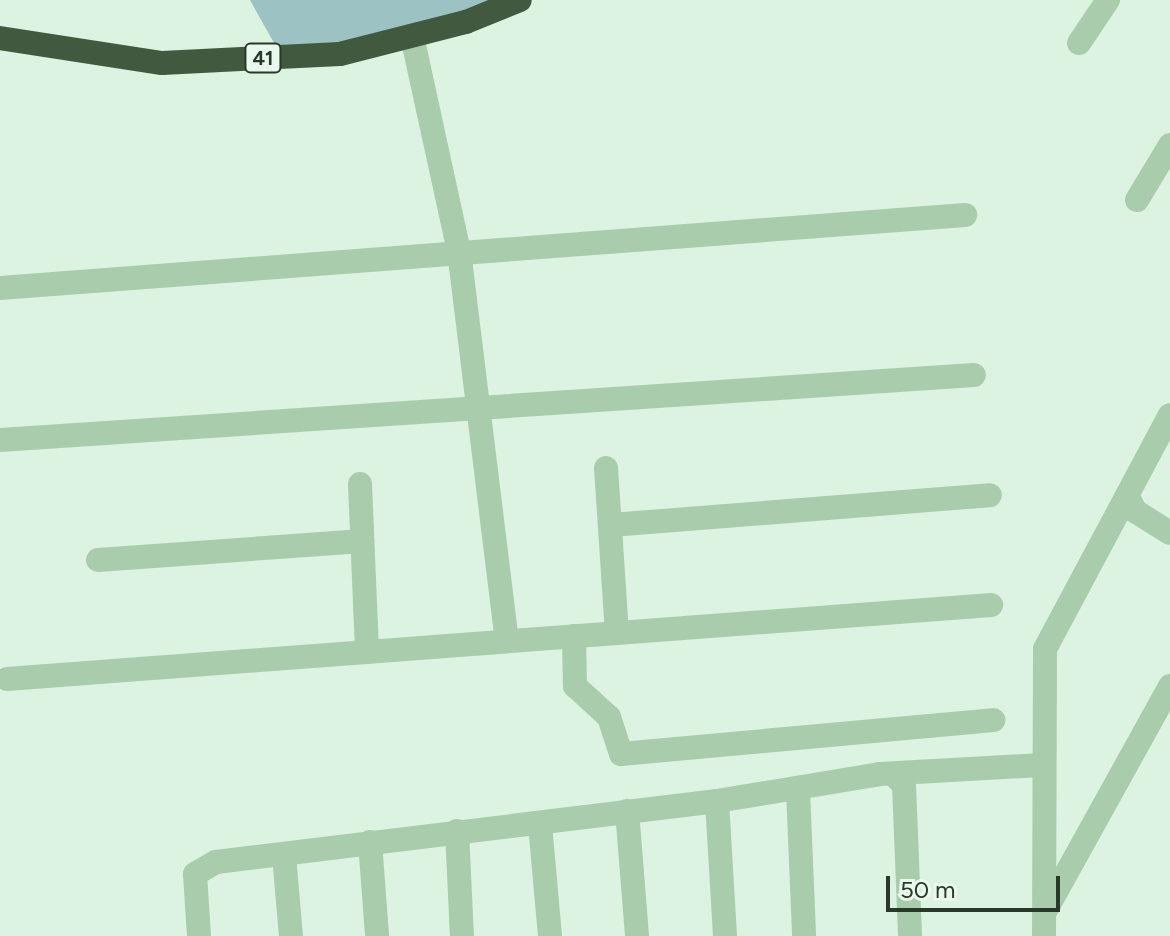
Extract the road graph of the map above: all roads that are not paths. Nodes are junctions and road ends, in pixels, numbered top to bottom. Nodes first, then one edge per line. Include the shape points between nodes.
1 (520, 0) edge
2 (1108, 0) edge
3 (412, 36) junction
4 (0, 38) edge
5 (1079, 43) dead end
6 (1170, 145) edge
7 (1137, 200) dead end
8 (965, 215) dead end
9 (459, 251) junction
10 (0, 288) edge
11 (974, 375) dead end
12 (478, 405) junction
13 (1170, 415) edge
14 (0, 440) edge
15 (606, 468) dead end
16 (360, 484) dead end
17 (990, 495) dead end
18 (1128, 497) junction
19 (611, 525) junction
20 (1170, 533) edge
21 (362, 541) junction
22 (98, 560) dead end
23 (991, 605) dead end
24 (617, 632) junction
25 (574, 636) junction
26 (507, 641) junction
27 (367, 652) junction
28 (7, 679) dead end
29 (1170, 686) edge
30 (993, 720) dead end
31 (1043, 765) junction
32 (894, 775) junction
33 (798, 790) junction
34 (717, 801) junction
35 (627, 811) junction
36 (540, 824) junction
37 (457, 831) junction
38 (370, 842) junction
39 (284, 855) junction
40 (1044, 924) edge
41 (199, 936) edge
42 (291, 936) edge
43 (377, 936) edge
44 (462, 936) edge
45 (550, 936) edge
46 (637, 936) edge
47 (725, 936) edge
48 (804, 936) edge
49 (910, 936) edge

1 - 3 highway, 41
2 - 5 street
3 - 4 highway, 41 via 340,54 162,63
3 - 9 street
6 - 7 street
8 - 9 street
9 - 10 street
9 - 12 street
11 - 12 street
12 - 14 street
12 - 26 street
13 - 18 street
15 - 19 street
16 - 21 street
17 - 19 street
18 - 20 street
18 - 31 street via 1045,649
19 - 24 street
21 - 22 street
21 - 27 street
23 - 24 street
24 - 25 street
25 - 26 street
25 - 30 street via 575,686 609,717 621,754
26 - 27 street
27 - 28 street
29 - 40 street
31 - 32 street
31 - 40 street
32 - 33 street
32 - 49 street via 904,785
33 - 34 street
33 - 48 street
34 - 35 street
34 - 47 street
35 - 36 street
35 - 46 street
36 - 37 street
36 - 45 street
37 - 38 street
37 - 44 street
38 - 39 street
38 - 43 street
39 - 41 street via 200,867
39 - 42 street

